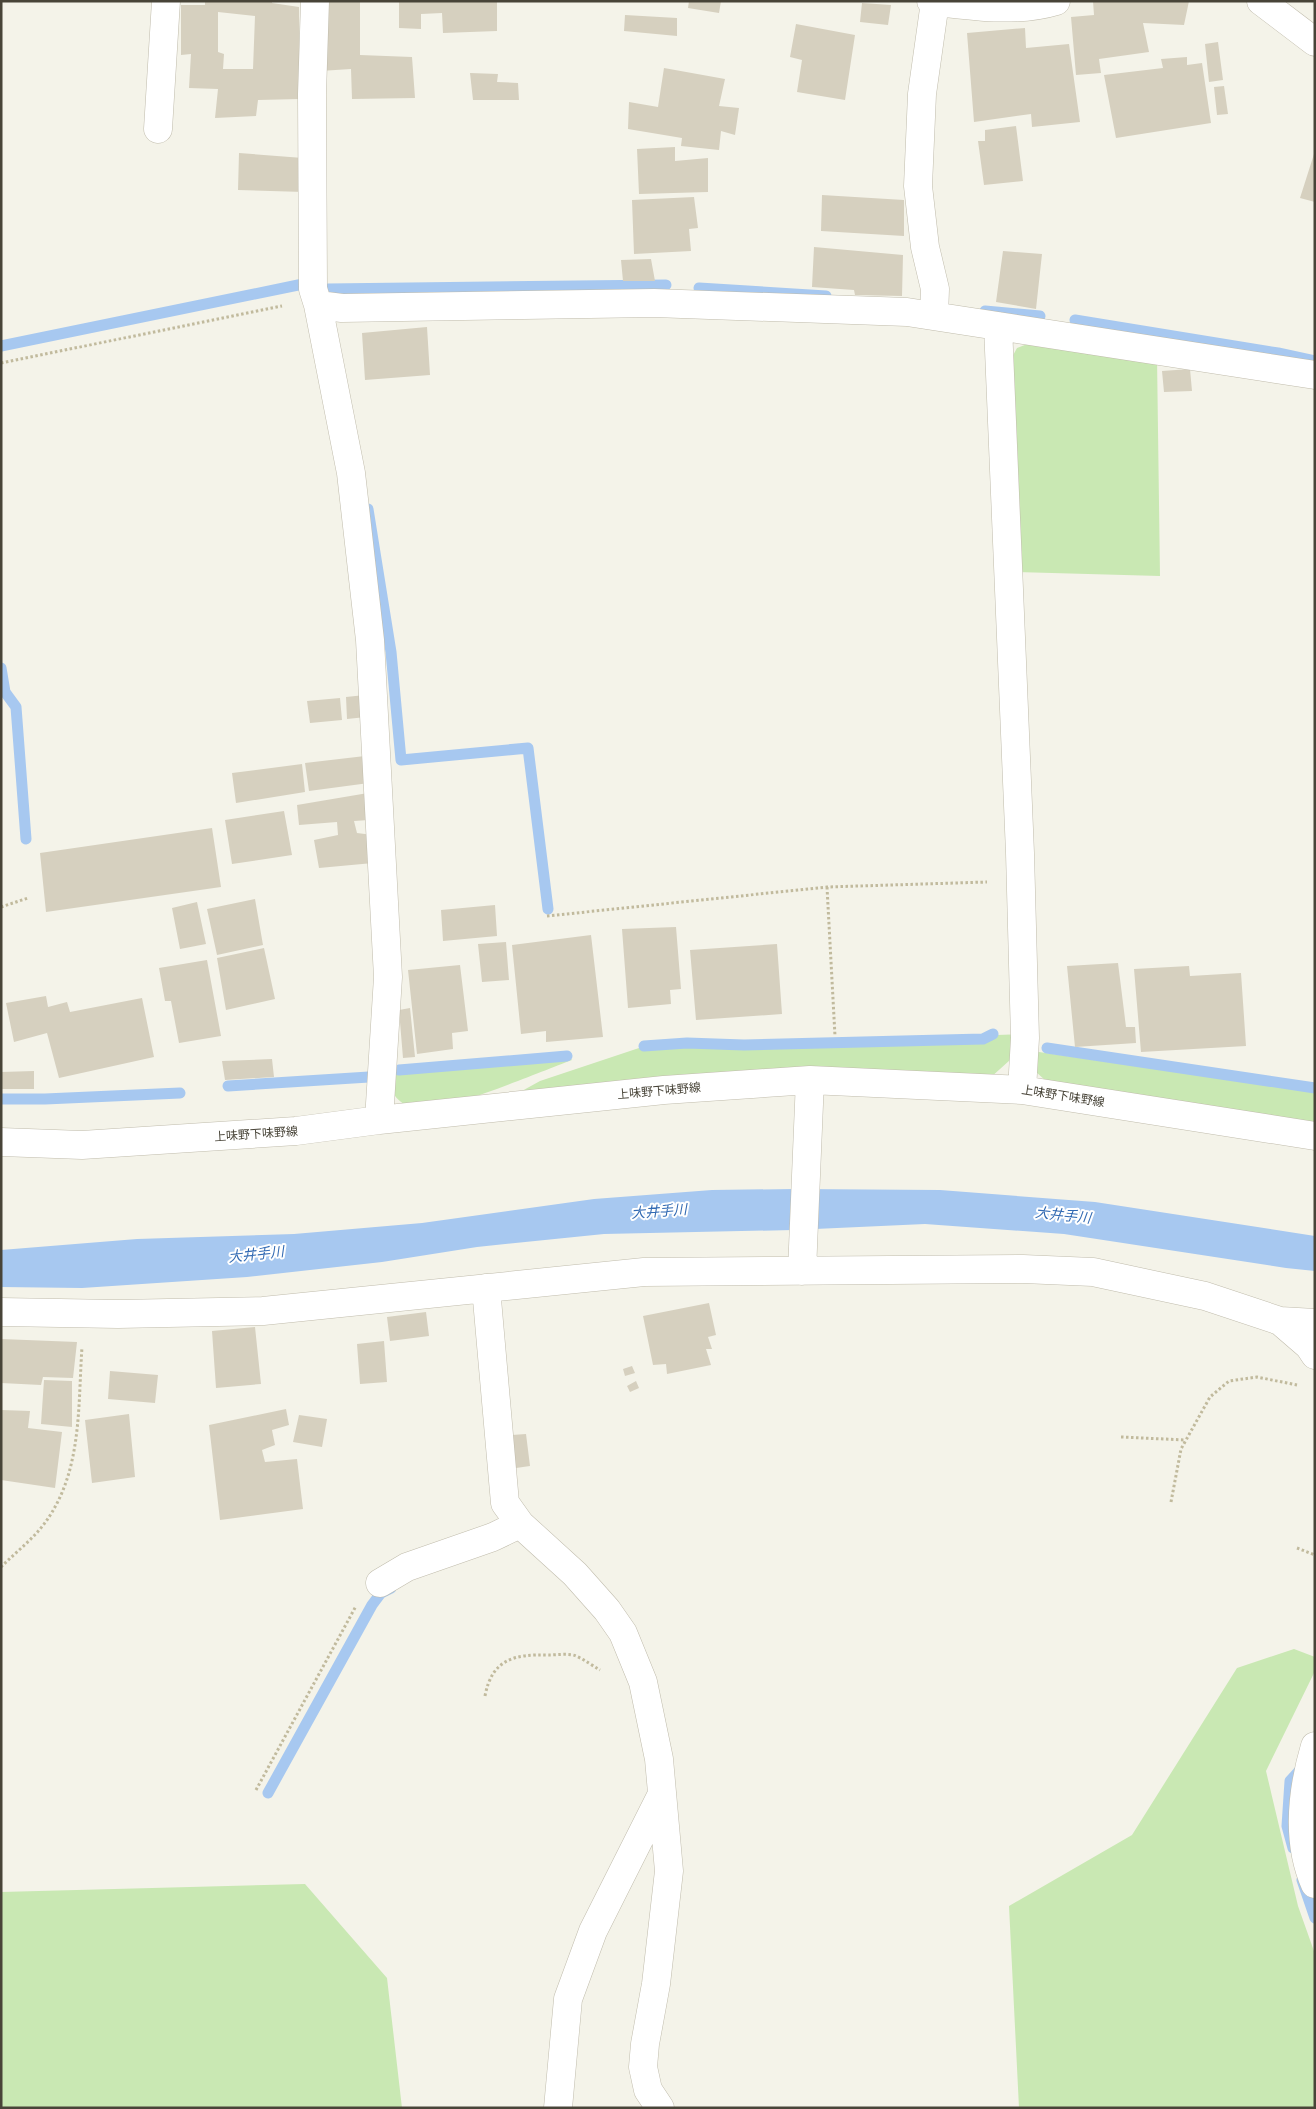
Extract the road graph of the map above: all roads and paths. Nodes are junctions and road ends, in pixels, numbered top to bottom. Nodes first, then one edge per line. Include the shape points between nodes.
1 (166, 1) edge
2 (315, 1) edge
3 (933, 1) edge
4 (1056, 1) edge
5 (1261, 1) edge
6 (1315, 42) edge
7 (158, 129) dead end
8 (318, 305) junction
9 (934, 316) junction
10 (998, 326) junction
11 (1, 363) edge
12 (1315, 375) edge
13 (1020, 857) junction
14 (827, 887) junction
15 (28, 898) dead end
16 (1, 907) edge
17 (547, 916) dead end
18 (835, 1036) dead end
19 (810, 1088) junction
20 (1022, 1090) junction
21 (379, 1120) junction
22 (1315, 1136) edge
23 (1, 1142) edge
24 (803, 1263) junction
25 (486, 1288) junction
26 (1, 1312) edge
27 (85, 1314) junction
28 (1280, 1321) junction
29 (1315, 1322) edge
30 (1315, 1355) edge
31 (1306, 1388) dead end
32 (1121, 1437) dead end
33 (1185, 1440) junction
34 (1170, 1502) dead end
35 (520, 1524) junction
36 (1296, 1548) dead end
37 (1315, 1555) edge
38 (1, 1567) edge
39 (380, 1583) joint
40 (485, 1696) dead end
41 (647, 1696) junction
42 (1315, 1746) edge
43 (256, 1790) dead end
44 (662, 1794) junction
45 (1315, 1884) edge
46 (558, 2108) edge
47 (660, 2108) edge

1 - 7 street
2 - 8 street via 313,289
3 - 4 street via 1021,8
3 - 9 street via 922,94 918,186 925,246 935,288
5 - 6 street
8 - 9 street via 342,308 654,303 907,312
8 - 11 path via 276,306
8 - 21 street via 351,473 370,640 388,977
9 - 10 street
10 - 12 street
10 - 13 street
13 - 14 path via 1003,879 992,882
13 - 20 street via 1025,1038
14 - 17 path
14 - 18 path
15 - 16 path
19 - 20 street, 上味野下味野線
19 - 21 street, 上味野下味野線 via 664,1090
19 - 24 street
20 - 22 street, 上味野下味野線
21 - 23 street, 上味野下味野線 via 296,1131 82,1145
24 - 25 street via 644,1272
24 - 28 street via 1093,1272 1205,1296
25 - 27 street via 263,1311
25 - 35 street via 505,1503
26 - 27 street
27 - 38 path via 76,1448 63,1493 48,1519
28 - 29 street
28 - 30 street
31 - 33 path via 1257,1377 1229,1381 1210,1397
32 - 33 path
33 - 34 path
35 - 39 street via 408,1567
35 - 41 street via 575,1574 607,1610 623,1632
36 - 37 path
39 - 43 path via 361,1598
40 - 41 path via 488,1681 498,1665 512,1658 538,1655 574,1656
41 - 44 street
42 - 45 street via 1306,1779 1303,1829 1307,1867
44 - 46 street via 593,1931 568,1999
44 - 47 street via 669,1870 643,2067 648,2090

